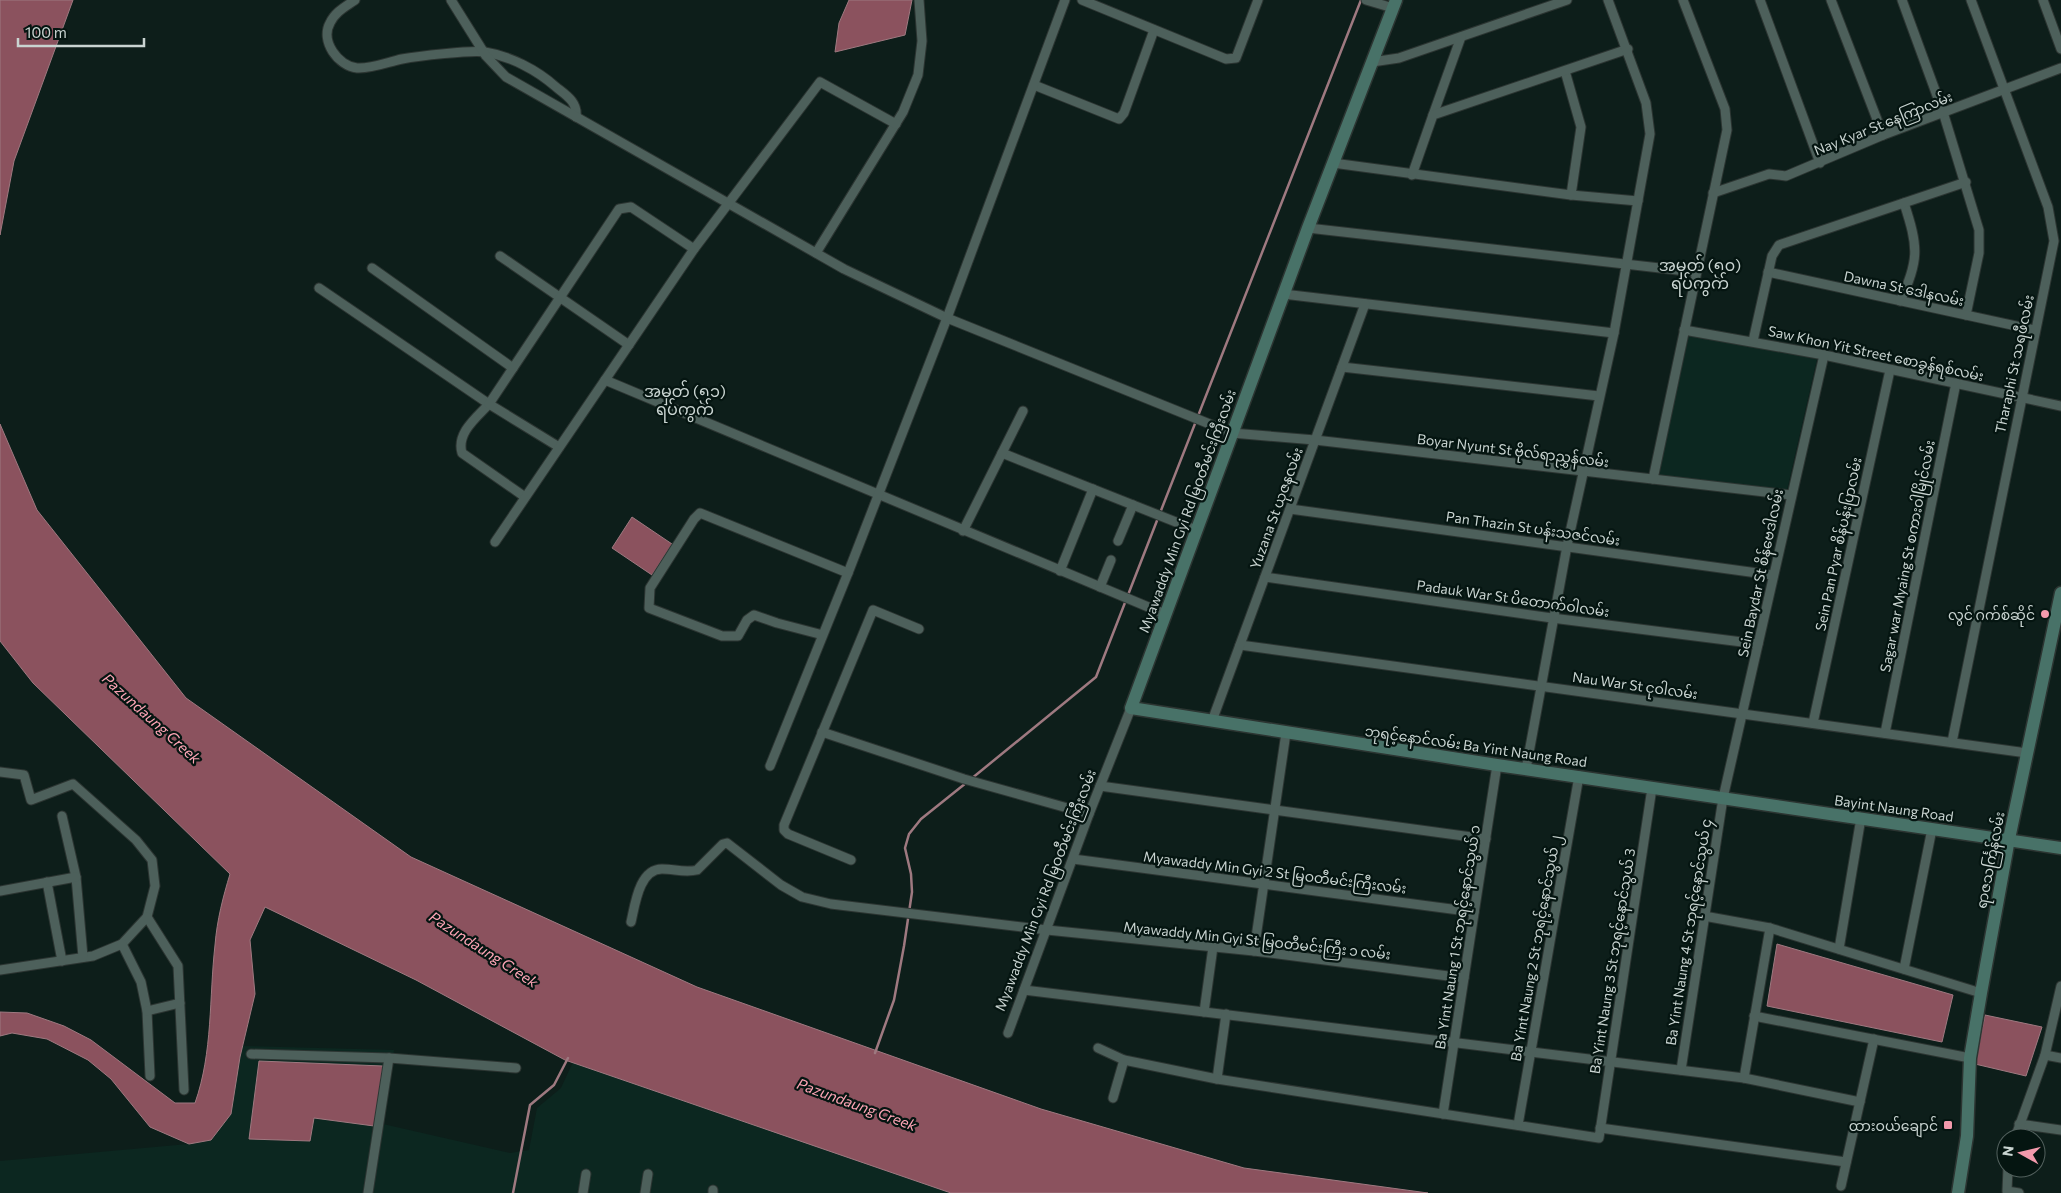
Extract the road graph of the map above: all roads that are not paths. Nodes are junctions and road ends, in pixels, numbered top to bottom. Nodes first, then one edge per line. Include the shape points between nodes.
1 (354, 0) edge
2 (451, 0) edge
3 (920, 0) edge
4 (1065, 0) edge
5 (1082, 0) edge
6 (1258, 0) edge
7 (1366, 0) edge
8 (1567, 0) edge
9 (1608, 0) edge
10 (1683, 0) edge
11 (1760, 0) edge
12 (1831, 0) edge
13 (1902, 0) edge
14 (1971, 0) edge
15 (2043, 0) edge
16 (1395, 4) edge
17 (1154, 30) junction
18 (1462, 37) junction
19 (1628, 48) junction
20 (2061, 49) edge
21 (483, 52) junction
22 (1372, 62) junction
23 (2061, 68) edge
24 (1565, 71) junction
25 (1034, 85) junction
26 (2004, 90) junction
27 (1943, 112) junction
28 (1433, 115) junction
29 (576, 116) junction
30 (896, 124) junction
31 (1883, 135) junction
32 (1333, 163) junction
33 (1820, 163) junction
34 (1412, 175) junction
35 (1966, 182) junction
36 (1713, 193) junction
37 (1571, 195) junction
38 (1638, 201) junction
39 (728, 203) junction
40 (1904, 203) junction
41 (1308, 228) junction
42 (694, 249) junction
43 (816, 253) junction
44 (500, 256) dead end
45 (1627, 266) junction
46 (372, 268) dead end
47 (1695, 272) junction
48 (1768, 272) junction
49 (319, 288) dead end
50 (1283, 294) junction
51 (561, 298) junction
52 (1900, 301) junction
53 (1365, 304) junction
54 (1966, 315) junction
55 (947, 318) junction
56 (1684, 330) junction
57 (2035, 330) junction
58 (1614, 333) junction
59 (1752, 341) junction
60 (629, 345) junction
61 (1824, 354) junction
62 (1342, 367) junction
63 (513, 368) junction
64 (1890, 370) junction
65 (605, 380) junction
66 (1956, 384) junction
67 (1599, 396) junction
68 (2021, 397) junction
69 (490, 404) junction
70 (2061, 406) edge
71 (1023, 411) dead end
72 (1232, 433) junction
73 (1315, 440) junction
74 (559, 447) junction
75 (1002, 453) junction
76 (1584, 472) junction
77 (1653, 480) junction
78 (1093, 489) junction
79 (1791, 495) junction
80 (880, 496) junction
81 (525, 497) junction
82 (1133, 505) junction
83 (1290, 509) junction
84 (1196, 530) junction
85 (963, 531) junction
86 (1118, 541) dead end
87 (495, 542) dead end
88 (1567, 546) junction
89 (1111, 560) dead end
90 (1060, 571) junction
91 (848, 573) junction
92 (1772, 575) junction
93 (1265, 577) junction
94 (1100, 587) junction
95 (2061, 593) edge
96 (1165, 614) junction
97 (1552, 618) junction
98 (918, 629) dead end
99 (823, 635) junction
100 (2056, 639) edge
101 (1758, 644) junction
102 (1240, 645) junction
103 (1540, 686) junction
104 (1131, 708) junction
105 (1744, 714) junction
106 (1219, 722) junction
107 (1814, 723) junction
108 (822, 732) junction
109 (1286, 733) junction
110 (1885, 733) junction
111 (1952, 742) junction
112 (2027, 752) junction
113 (1497, 765) junction
114 (770, 766) dead end
115 (1526, 769) junction
116 (0, 772) edge
117 (1578, 776) junction
118 (1100, 786) junction
119 (1652, 788) junction
120 (1723, 798) junction
121 (1274, 810) junction
122 (1089, 814) junction
123 (62, 816) dead end
124 (1861, 818) junction
125 (1932, 829) junction
126 (1486, 839) junction
127 (2009, 839) junction
128 (2061, 848) edge
129 (1073, 859) junction
130 (851, 860) dead end
131 (76, 877) junction
132 (47, 882) junction
133 (1264, 884) junction
134 (0, 892) edge
135 (1474, 912) junction
136 (1704, 916) junction
137 (147, 918) junction
138 (631, 922) dead end
139 (1770, 928) junction
140 (1047, 930) junction
141 (122, 944) junction
142 (1213, 947) junction
143 (1840, 949) junction
144 (1254, 951) junction
145 (83, 957) junction
146 (62, 961) junction
147 (1904, 969) junction
148 (0, 970) edge
149 (1464, 978) junction
150 (1024, 990) junction
151 (2061, 990) edge
152 (1980, 993) junction
153 (180, 1003) junction
154 (147, 1010) junction
155 (1204, 1012) junction
156 (1226, 1014) junction
157 (1754, 1016) junction
158 (1008, 1033) dead end
159 (1874, 1039) junction
160 (1454, 1041) junction
161 (1098, 1048) dead end
162 (1530, 1053) junction
163 (251, 1054) dead end
164 (2044, 1055) junction
165 (389, 1058) junction
166 (1970, 1058) junction
167 (2061, 1058) edge
168 (1124, 1060) junction
169 (1610, 1063) junction
170 (516, 1068) dead end
171 (1681, 1070) junction
172 (150, 1076) dead end
173 (1744, 1078) junction
174 (1217, 1080) junction
175 (184, 1090) dead end
176 (1113, 1098) dead end
177 (1860, 1102) junction
178 (1443, 1114) junction
179 (2020, 1124) junction
180 (1518, 1125) junction
181 (1600, 1128) junction
182 (2019, 1128) edge
183 (2061, 1130) edge
184 (1846, 1162) junction
185 (586, 1174) dead end
186 (648, 1174) dead end
187 (2008, 1178) edge
188 (1841, 1186) dead end
189 (368, 1193) edge
190 (583, 1193) edge
191 (645, 1193) edge
192 (1958, 1193) edge
193 (2019, 1193) edge

1 - 21 street via 328,25 332,52 346,66 359,68 404,59
2 - 21 street, Boyar Nyunt St ဗိုလ်ရာညွှန်လမ်း
3 - 30 street via 922,41 918,75
4 - 25 street
5 - 17 street
6 - 17 street via 1236,58 1226,59
7 - 16 street
8 - 18 street
9 - 19 street
10 - 36 street via 1726,109 1727,130
11 - 33 street
12 - 31 street
13 - 27 street
14 - 26 street, Tharaphi St သရဖီလမ်း
15 - 20 street
16 - 22 main road, Myawaddy Min Gyi Rd မြဝတီမင်းကြီးလမ်း
17 - 25 street via 1119,119
18 - 22 street via 1399,58
18 - 28 street
19 - 24 street
19 - 38 street via 1646,104 1650,134
21 - 29 street, Boyar Nyunt St ဗိုလ်ရာညွှန်လမ်း via 506,76
21 - 29 street via 508,57 551,82 573,101
22 - 32 main road, Myawaddy Min Gyi Rd မြဝတီမင်းကြီးလမ်း
23 - 26 street, Nay Kyar St နေကြာလမ်း
24 - 28 street
24 - 37 street via 1581,127
25 - 55 street
26 - 27 street, Nay Kyar St နေကြာလမ်း
26 - 57 street, Tharaphi St သရဖီလမ်း via 2053,226 2054,241
27 - 31 street, Nay Kyar St နေကြာလမ်း
27 - 35 street
28 - 34 street
29 - 39 street, Boyar Nyunt St ဗိုလ်ရာညွှန်လမ်း
30 - 39 street via 820,82
30 - 43 street
31 - 33 street, Nay Kyar St နေကြာလမ်း
32 - 34 street
32 - 41 main road, Myawaddy Min Gyi Rd မြဝတီမင်းကြီးလမ်း
33 - 36 street, Nay Kyar St နေကြာလမ်း via 1786,176 1769,174
34 - 37 street
35 - 40 street
35 - 54 street via 1979,230 1979,253
36 - 47 street
37 - 38 street
38 - 45 street
39 - 42 street
39 - 43 street, Boyar Nyunt St ဗိုလ်ရာညွှန်လမ်း
40 - 48 street via 1778,245
40 - 52 street via 1916,249 1912,276
41 - 45 street
41 - 50 main road, Myawaddy Min Gyi Rd မြဝတီမင်းကြီးလမ်း
42 - 51 street via 631,207 624,206
42 - 60 street
43 - 55 street, Boyar Nyunt St ဗိုလ်ရာညွှန်လမ်း
44 - 51 street
45 - 47 street
45 - 58 street
46 - 63 street
47 - 56 street
48 - 52 street, Dawna St ဒေါနလမ်း
48 - 59 street
49 - 69 street
50 - 53 street
50 - 72 main road, Myawaddy Min Gyi Rd မြဝတီမင်းကြီးလမ်း
51 - 60 street
51 - 63 street
52 - 54 street, Dawna St ဒေါနလမ်း
53 - 58 street
53 - 62 street, Yuzana St ယုဇနလမ်း
54 - 57 street, Dawna St ဒေါနလမ်း
55 - 72 street, Boyar Nyunt St ဗိုလ်ရာညွှန်လမ်း
55 - 80 street
56 - 59 street, Saw Khon Yit Street စောခွန်ရစ်လမ်း
56 - 77 street
57 - 68 street, Tharaphi St သရဖီလမ်း
58 - 67 street
59 - 61 street, Saw Khon Yit Street စောခွန်ရစ်လမ်း
60 - 65 street
61 - 64 street, Saw Khon Yit Street စောခွန်ရစ်လမ်း
61 - 79 street, Sein Baydar St စိန်ဗေဒါလမ်း
62 - 67 street
62 - 73 street, Yuzana St ယုဇနလမ်း
63 - 69 street
64 - 66 street, Saw Khon Yit Street စောခွန်ရစ်လမ်း
64 - 107 street, Sein Pan Pyar စိန်ပန်းပြာလမ်း
65 - 74 street
65 - 80 street
66 - 68 street, Saw Khon Yit Street စောခွန်ရစ်လမ်း
66 - 110 street, Sagar war Myaing St စကားဝါမြိုင်လမ်း
67 - 76 street
68 - 70 street, Saw Khon Yit Street စောခွန်ရစ်လမ်း
68 - 111 street, Tharaphi St သရဖီလမ်း
69 - 74 street
69 - 81 street via 464,433 460,442 462,453
71 - 75 street
72 - 73 street, Boyar Nyunt St ဗိုလ်ရာညွှန်လမ်း
72 - 84 main road, Myawaddy Min Gyi Rd မြဝတီမင်းကြီးလမ်း
73 - 76 street, Boyar Nyunt St ဗိုလ်ရာညွှန်လမ်း
73 - 83 street, Yuzana St ယုဇနလမ်း
74 - 81 street
75 - 78 street
75 - 85 street
76 - 77 street, Boyar Nyunt St ဗိုလ်ရာညွှန်လမ်း
76 - 88 street
77 - 79 street, Boyar Nyunt St ဗိုလ်ရာညွှန်လမ်း
78 - 82 street
78 - 90 street
79 - 92 street, Sein Baydar St စိန်ဗေဒါလမ်း
80 - 85 street
80 - 91 street
81 - 87 street
82 - 84 street
82 - 86 street
83 - 88 street, Pan Thazin St ပန်းသဇင်လမ်း
83 - 93 street, Yuzana St ယုဇနလမ်း
84 - 96 main road, Myawaddy Min Gyi Rd မြဝတီမင်းကြီးလမ်း
85 - 90 street
88 - 92 street, Pan Thazin St ပန်းသဇင်လမ်း
88 - 97 street
89 - 94 street
90 - 94 street
91 - 99 street
91 - 99 street via 700,513 650,588 649,608 722,636 738,636 754,614
92 - 101 street, Sein Baydar St စိန်ဗေဒါလမ်း
93 - 97 street, Padauk War St ပိတောက်ဝါလမ်း
93 - 102 street, Yuzana St ယုဇနလမ်း
94 - 96 street
95 - 100 main road, ရာဇသင်္ကြန်လမ်း
96 - 104 main road, Myawaddy Min Gyi Rd မြဝတီမင်းကြီးလမ်း
97 - 101 street, Padauk War St ပိတောက်ဝါလမ်း
97 - 103 street
98 - 108 street via 873,610
99 - 114 street
100 - 112 main road, ရာဇသင်္ကြန်လမ်း
101 - 105 street, Sein Baydar St စိန်ဗေဒါလမ်း
102 - 103 street, Nau War St ငုဝါလမ်း
102 - 106 street, Yuzana St ယုဇနလမ်း
103 - 105 street, Nau War St ငုဝါလမ်း
103 - 115 street
104 - 106 main road, ဘုရင့်နောင်လမ်း Ba Yint Naung Road
104 - 118 street, Myawaddy Min Gyi Rd မြဝတီမင်းကြီးလမ်း
105 - 107 street, Nau War St ငုဝါလမ်း
105 - 120 street, Sein Baydar St စိန်ဗေဒါလမ်း
106 - 109 main road, ဘုရင့်နောင်လမ်း Ba Yint Naung Road
107 - 110 street, Nau War St ငုဝါလမ်း
108 - 122 street via 964,779
108 - 130 street via 784,830
109 - 113 main road, ဘုရင့်နောင်လမ်း Ba Yint Naung Road
109 - 121 street
110 - 111 street, Nau War St ငုဝါလမ်း
111 - 112 street, Nau War St ငုဝါလမ်း
112 - 127 main road, ရာဇသင်္ကြန်လမ်း
113 - 115 main road, ဘုရင့်နောင်လမ်း Ba Yint Naung Road
113 - 126 street, Ba Yint Naung 1 St ဘုရင့်နောင်သွယ် ၁
115 - 117 main road, ဘုရင့်နောင်လမ်း Ba Yint Naung Road
116 - 137 street via 24,775 31,800 73,784 136,840 152,860 156,886
117 - 119 main road, ဘုရင့်နောင်လမ်း Ba Yint Naung Road
117 - 162 street, Ba Yint Naung 2 St ဘုရင့်နောင်သွယ် ၂
118 - 121 street
118 - 122 street, Myawaddy Min Gyi Rd မြဝတီမင်းကြီးလမ်း
119 - 120 main road, ဘုရင့်နောင်လမ်း Ba Yint Naung Road
119 - 169 street, Ba Yint Naung 3 St ဘုရင့်နောင်သွယ် 3
120 - 124 main road, Bayint Naung Road
120 - 136 street, Ba Yint Naung 4 St ဘုရင့်နောင်သွယ် ၄
121 - 126 street
121 - 133 street
122 - 129 street, Myawaddy Min Gyi Rd မြဝတီမင်းကြီးလမ်း
123 - 131 street
124 - 125 main road, Bayint Naung Road
124 - 143 street
125 - 127 main road, Bayint Naung Road
125 - 147 street
126 - 135 street, Ba Yint Naung 1 St ဘုရင့်နောင်သွယ် ၁
127 - 128 main road, Bayint Naung Road
127 - 152 main road, ရာဇသင်္ကြန်လမ်း
129 - 133 street, Myawaddy Min Gyi 2 St မြဝတီမင်းကြီးလမ်း
129 - 140 street, Myawaddy Min Gyi Rd မြဝတီမင်းကြီးလမ်း
131 - 132 street
131 - 145 street
132 - 134 street
132 - 146 street
133 - 135 street, Myawaddy Min Gyi 2 St မြဝတီမင်းကြီးလမ်း
133 - 144 street
135 - 149 street, Ba Yint Naung 1 St ဘုရင့်နောင်သွယ် ၁
136 - 139 street
136 - 171 street, Ba Yint Naung 4 St ဘုရင့်နောင်သွယ် ၄
137 - 141 street
137 - 153 street via 178,966
138 - 140 street, Myawaddy Min Gyi St မြဝတီမင်းကြီး ၁ လမ်း via 637,897 648,874 661,869 697,870 727,843 781,885 802,897 831,904
139 - 143 street
139 - 157 street
140 - 142 street, Myawaddy Min Gyi St မြဝတီမင်းကြီး ၁ လမ်း
140 - 150 street, Myawaddy Min Gyi Rd မြဝတီမင်းကြီးလမ်း
141 - 145 street
141 - 154 street via 141,982
142 - 144 street, Myawaddy Min Gyi St မြဝတီမင်းကြီး ၁ လမ်း
142 - 155 street
143 - 147 street
144 - 149 street, Myawaddy Min Gyi St မြဝတီမင်းကြီး ၁ လမ်း
145 - 146 street
146 - 148 street
147 - 152 street
149 - 160 street, Ba Yint Naung 1 St ဘုရင့်နောင်သွယ် ၁
150 - 155 street
150 - 158 street, Myawaddy Min Gyi Rd မြဝတီမင်းကြီးလမ်း
151 - 164 street
152 - 166 main road, ရာဇသင်္ကြန်လမ်း
153 - 154 street
153 - 175 street
154 - 172 street
155 - 156 street
156 - 160 street
156 - 174 street
157 - 159 street
157 - 173 street
159 - 166 street
159 - 177 street
160 - 162 street
160 - 178 street, Ba Yint Naung 1 St ဘုရင့်နောင်သွယ် ၁
161 - 168 street
162 - 169 street
162 - 180 street, Ba Yint Naung 2 St ဘုရင့်နောင်သွယ် ၂
163 - 165 street
164 - 167 street
164 - 179 street
165 - 170 street
165 - 189 street
166 - 192 main road, ရာဇသင်္ကြန်လမ်း via 1967,1136
168 - 174 street
168 - 176 street
169 - 171 street
169 - 181 street, Ba Yint Naung 3 St ဘုရင့်နောင်သွယ် 3
171 - 173 street
173 - 177 street
174 - 178 street
177 - 184 street
178 - 180 street
179 - 182 street
179 - 183 street
180 - 181 street, Ba Yint Naung 3 St ဘုရင့်နောင်သွယ် 3 via 1599,1138
181 - 184 street
184 - 188 street
185 - 190 street
186 - 191 street
187 - 193 street via 2007,1191

